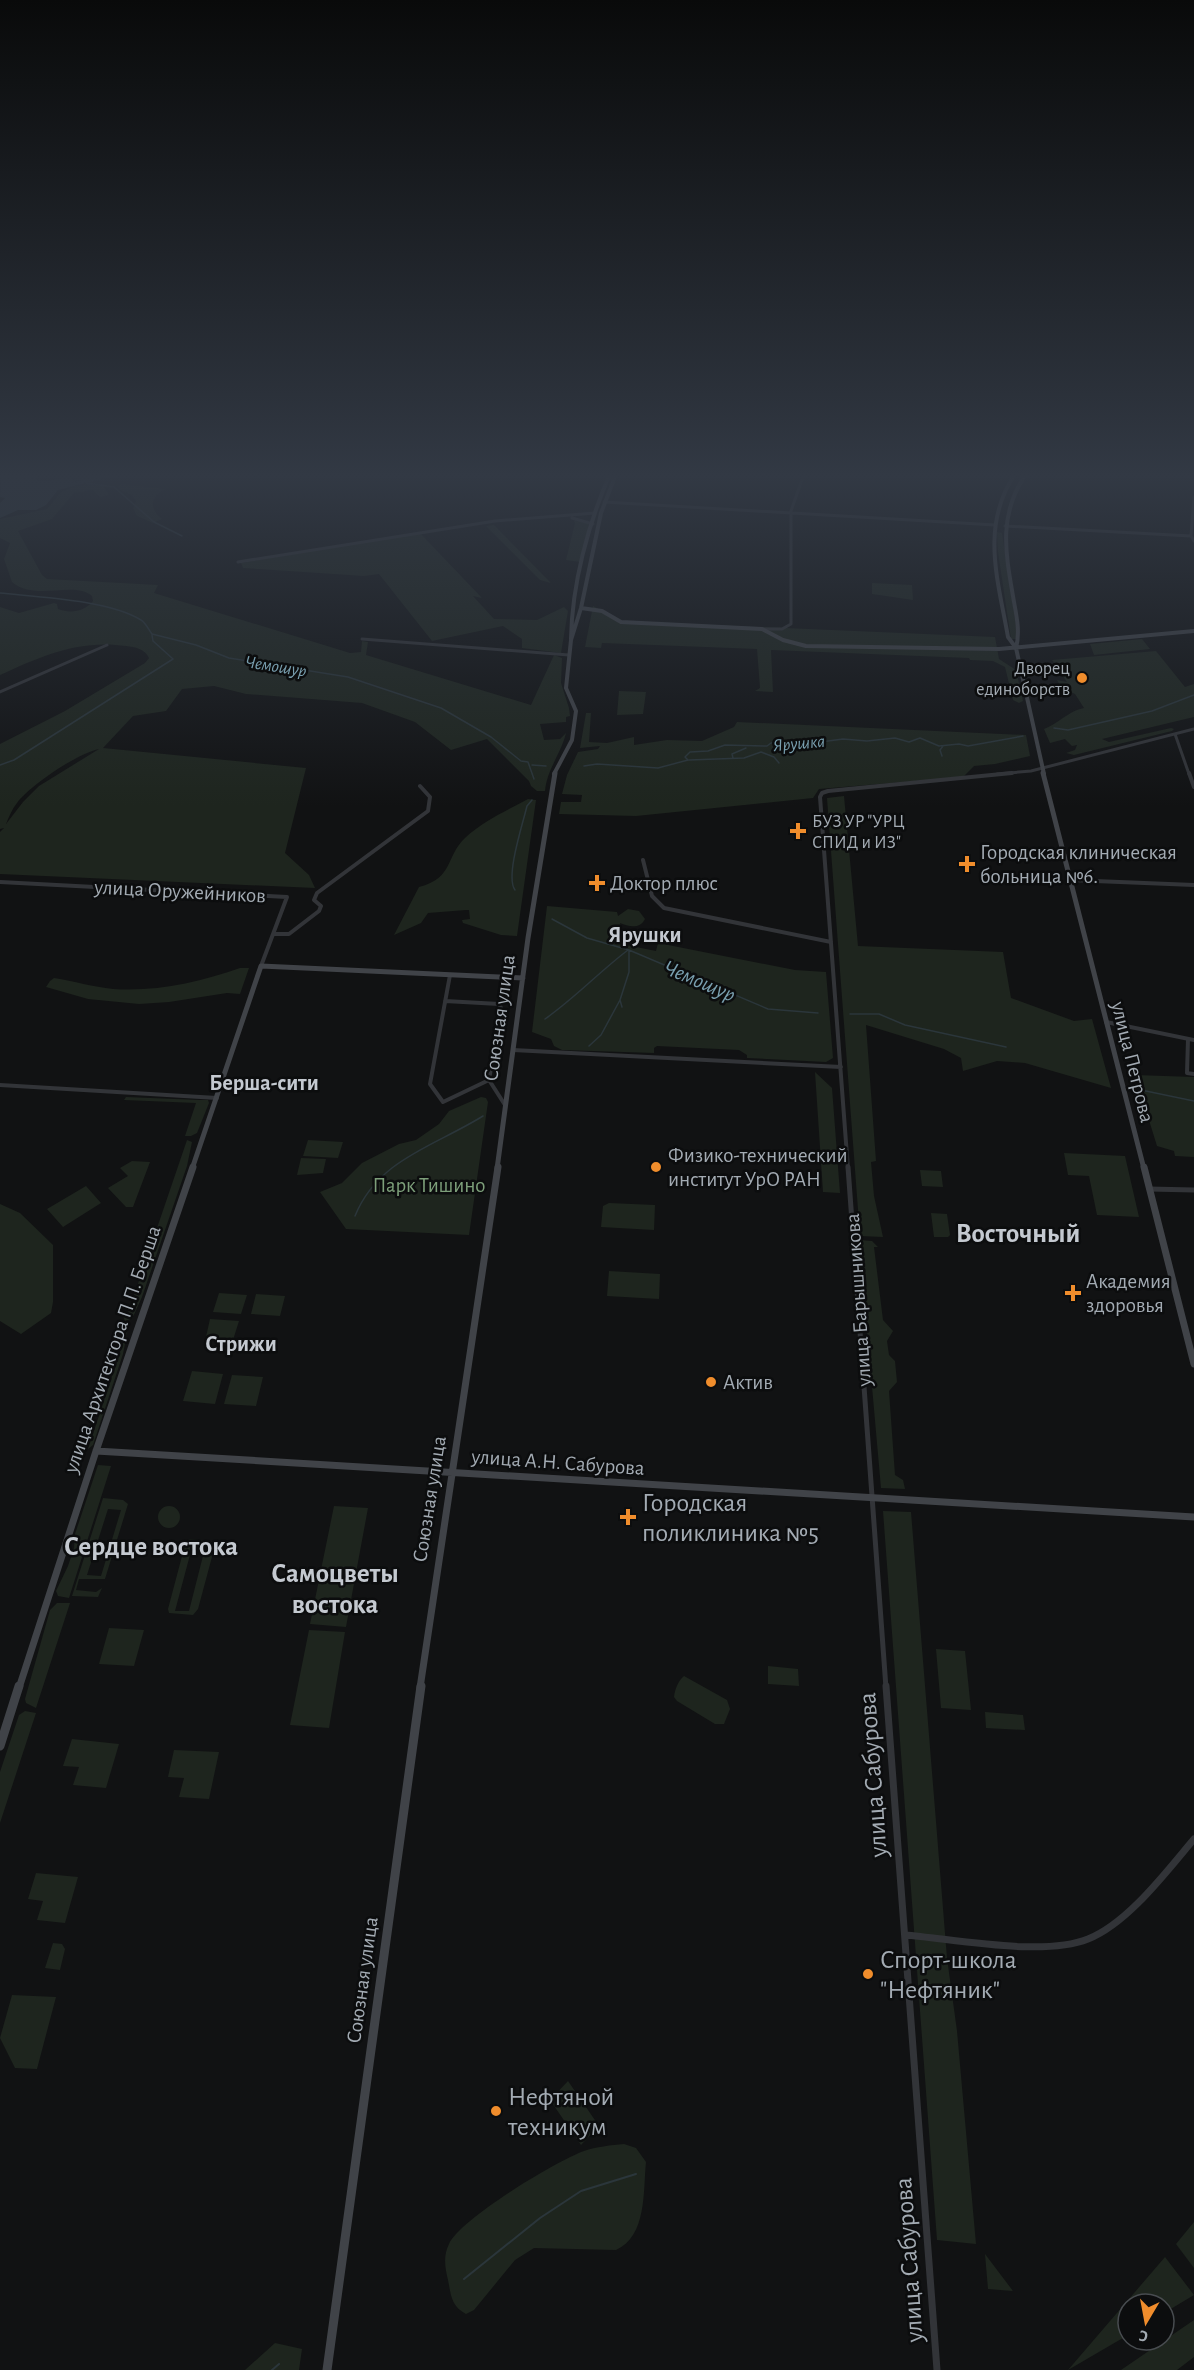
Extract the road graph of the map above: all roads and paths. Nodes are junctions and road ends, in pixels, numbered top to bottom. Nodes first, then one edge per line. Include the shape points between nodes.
1 (581, 585) edge
2 (586, 585) edge
3 (791, 585) edge
4 (1000, 585) edge
5 (1011, 585) edge
6 (581, 608) junction
7 (762, 629) junction
8 (572, 631) junction
9 (1194, 631) edge
10 (362, 639) dead end
11 (107, 645) dead end
12 (1016, 648) junction
13 (569, 655) junction
14 (0, 692) edge
15 (1194, 729) edge
16 (1175, 734) junction
17 (1042, 768) junction
18 (1030, 771) junction
19 (1045, 779) junction
20 (420, 786) dead end
21 (1194, 787) edge
22 (643, 860) dead end
23 (1070, 880) junction
24 (0, 882) edge
25 (1194, 885) edge
26 (273, 934) junction
27 (831, 942) junction
28 (261, 966) junction
29 (450, 975) junction
30 (523, 978) junction
31 (445, 1001) junction
32 (1106, 1022) junction
33 (1191, 1040) edge
34 (513, 1050) junction
35 (841, 1067) junction
36 (1194, 1074) edge
37 (489, 1080) junction
38 (0, 1086) edge
39 (217, 1098) junction
40 (506, 1106) junction
41 (1149, 1189) junction
42 (1194, 1191) edge
43 (1194, 1364) edge
44 (96, 1451) junction
45 (452, 1471) junction
46 (873, 1497) junction
47 (1194, 1517) edge
48 (0, 1746) edge
49 (1194, 1839) edge
50 (905, 1935) junction
51 (327, 2370) edge
52 (937, 2370) edge

1 - 8 main road, Союзная улица
2 - 6 main road, Союзная улица
3 - 7 street via 791,624 782,629
4 - 12 main road via 1008,637
5 - 12 main road via 1019,631
6 - 7 main road via 600,610 621,622
6 - 8 main road, Союзная улица
7 - 12 main road via 802,646
8 - 13 main road, Союзная улица
9 - 12 main road
10 - 13 street
11 - 14 street
12 - 17 main road, улица Петрова
13 - 30 main road, Союзная улица via 566,688 576,711 575,720 572,740 553,776
15 - 16 street
16 - 17 street
16 - 21 street
17 - 18 street
17 - 19 main road, улица Петрова
18 - 19 street
18 - 27 street, улица Барышникова via 822,793
19 - 23 main road, улица Петрова
20 - 26 street via 431,798 428,811 316,893 314,900 321,906 317,912 289,934
22 - 27 street via 652,896 664,908
23 - 25 street
23 - 32 main road, улица Петрова
24 - 26 street, улица Оружейников via 287,897
26 - 28 street, улица Оружейников
27 - 35 street, улица Барышникова
28 - 29 main road
28 - 39 main road, улица Архитектора П.П. Берша
29 - 30 main road
29 - 31 street
30 - 34 main road, Союзная улица
31 - 37 street via 496,1003 501,1008
31 - 37 street via 430,1084 443,1102
32 - 33 street
32 - 41 main road, улица Петрова
33 - 36 street via 1187,1073
34 - 35 street
34 - 40 main road, Союзная улица
35 - 46 street, улица Барышникова
37 - 40 street
38 - 39 street
39 - 44 main road, улица Архитектора П.П. Берша
40 - 45 main road, Союзная улица
41 - 42 street
41 - 43 main road, улица Петрова
44 - 45 main road, улица А.Н. Сабурова
44 - 48 main road, улица Архитектора П.П. Берша
45 - 46 main road, улица А.Н. Сабурова
45 - 51 main road, Союзная улица
46 - 47 main road
46 - 50 street, улица Сабурова
49 - 50 street via 1112,1925 1086,1940 1058,1947
50 - 52 street, улица Сабурова

